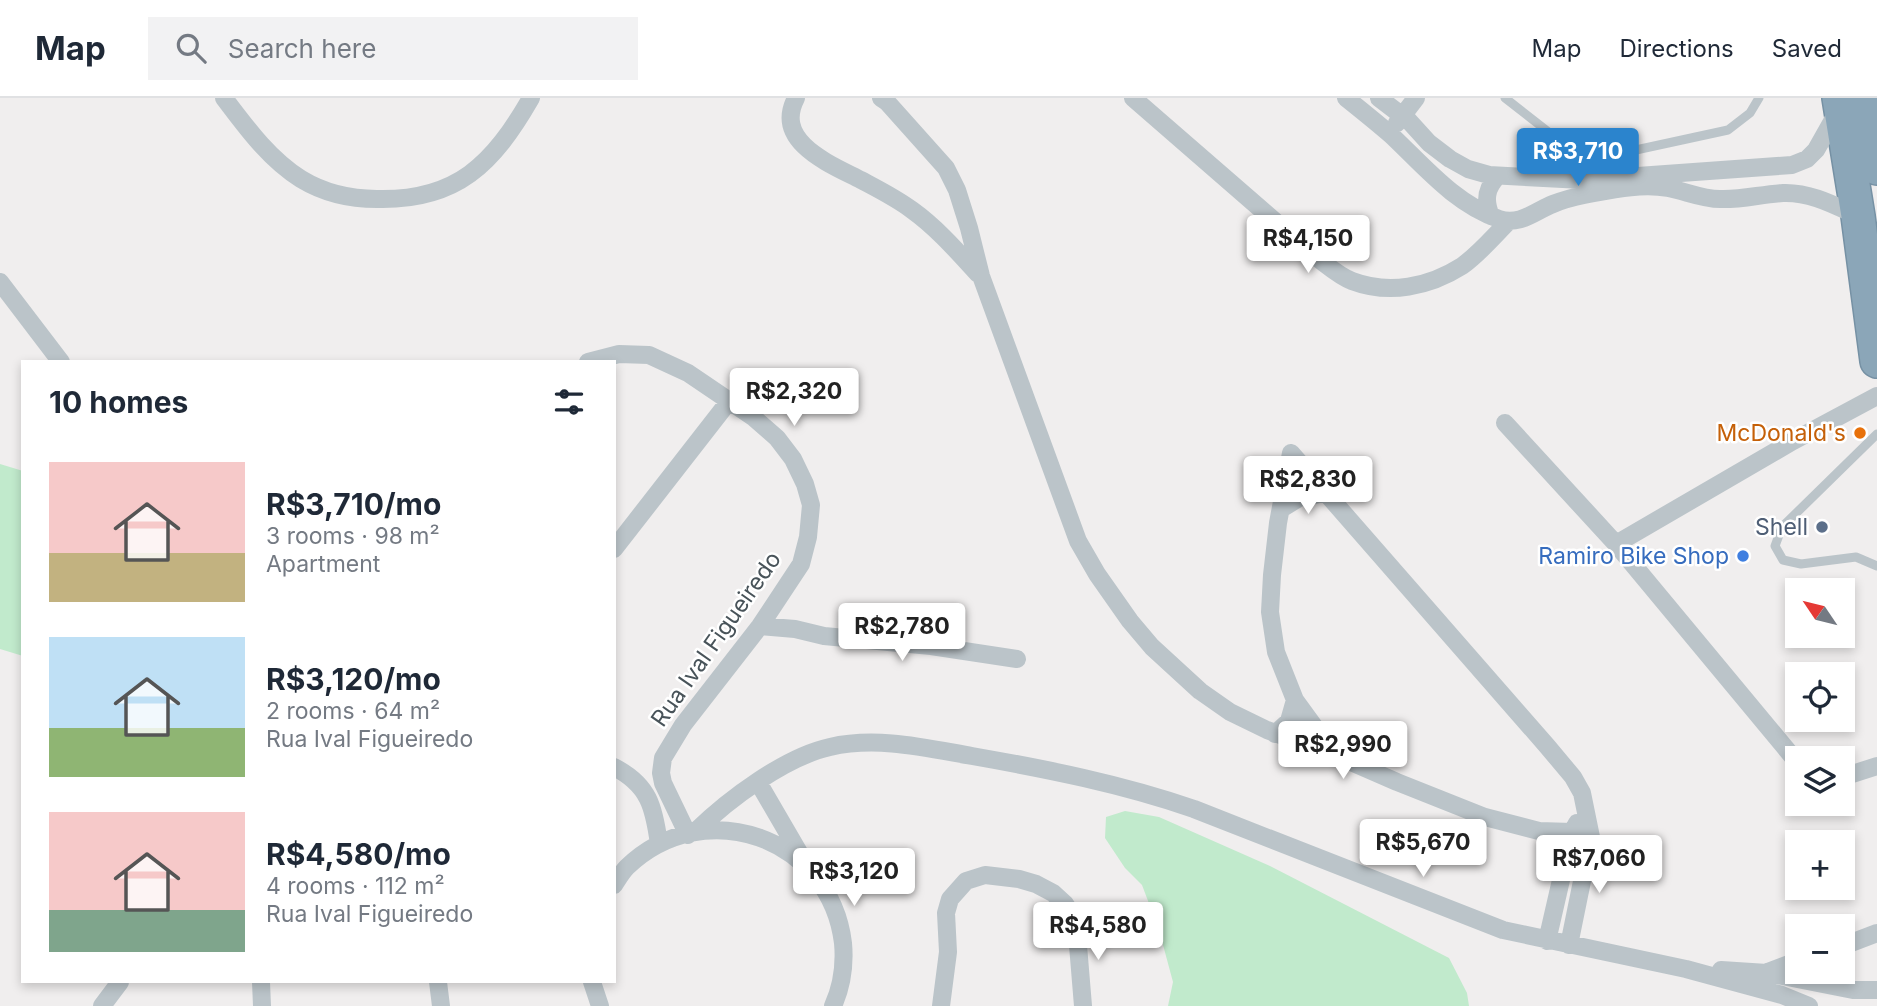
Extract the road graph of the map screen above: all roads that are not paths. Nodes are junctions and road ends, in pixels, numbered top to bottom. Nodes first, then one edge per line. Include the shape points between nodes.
1 (224, 98) edge
2 (531, 98) edge
3 (796, 98) edge
4 (881, 98) edge
5 (1133, 98) edge
6 (1346, 98) edge
7 (1379, 98) edge
8 (1416, 98) edge
9 (1505, 98) edge
10 (1759, 98) edge
11 (1849, 101) edge
12 (1403, 116) junction
13 (1389, 133) junction
14 (1754, 167) junction
15 (1877, 168) edge
16 (1498, 176) junction
17 (1553, 179) junction
18 (1757, 196) junction
19 (1555, 203) junction
20 (963, 209) junction
21 (1491, 216) junction
22 (1858, 216) junction
23 (1509, 221) junction
24 (935, 228) junction
25 (981, 276) junction
26 (0, 282) edge
27 (59, 360) edge
28 (595, 360) edge
29 (1877, 361) edge
30 (1877, 396) edge
31 (730, 400) junction
32 (1505, 423) dead end
33 (1877, 434) edge
34 (1325, 492) junction
35 (1280, 509) junction
36 (1616, 544) junction
37 (616, 546) edge
38 (1877, 566) edge
39 (774, 605) junction
40 (760, 626) junction
41 (795, 629) junction
42 (1017, 659) dead end
43 (1295, 700) junction
44 (1275, 734) junction
45 (1785, 748) edge
46 (1335, 755) junction
47 (663, 758) junction
48 (1877, 766) edge
49 (621, 771) edge
50 (1855, 773) edge
51 (758, 782) junction
52 (1586, 808) junction
53 (1539, 831) junction
54 (1572, 832) junction
55 (692, 833) junction
56 (1591, 837) junction
57 (659, 844) junction
58 (1567, 852) junction
59 (1587, 857) junction
60 (806, 865) junction
61 (616, 882) edge
62 (1877, 933) edge
63 (1547, 941) junction
64 (1855, 941) edge
65 (1569, 945) junction
66 (1785, 965) edge
67 (1686, 969) junction
68 (1767, 972) junction
69 (119, 983) edge
70 (261, 983) edge
71 (438, 983) edge
72 (592, 983) edge
73 (1877, 990) edge
74 (102, 1006) edge
75 (262, 1006) edge
76 (441, 1006) edge
77 (600, 1006) edge
78 (833, 1006) edge
79 (941, 1006) edge
80 (1083, 1006) edge
81 (1809, 1006) edge

1 - 2 street via 272,157 300,178 329,193 391,200 427,196 461,181 488,159
3 - 24 street via 790,115 793,130 809,150 910,208
4 - 20 street via 946,168
5 - 23 street via 1316,257 1352,281 1382,288 1427,283 1463,265
6 - 13 street
7 - 12 street
8 - 12 street
9 - 10 lane via 1569,148 1598,158 1728,130 1750,113
11 - 14 street via 1807,159
11 - 15 highway
11 - 22 highway
12 - 13 street
12 - 16 street via 1450,159
13 - 21 street via 1462,201
14 - 17 street
14 - 18 street
16 - 17 street
16 - 21 street via 1486,198
17 - 19 street via 1559,190
18 - 19 street via 1717,199 1653,186 1579,195
18 - 22 street via 1806,195
19 - 23 street
20 - 24 street
20 - 25 street
21 - 23 street
22 - 29 highway
24 - 25 street
25 - 44 street via 1078,541 1097,574 1129,621 1178,672 1230,712
26 - 27 street
28 - 31 street, Rua Ival Figueiredo via 619,354 649,355
30 - 36 street
31 - 37 street
31 - 39 street, Rua Ival Figueiredo via 777,438 793,459 811,505 801,565
32 - 36 street
33 - 38 lane via 1782,527 1775,546 1783,560 1801,564 1856,557
34 - 35 street via 1299,498
34 - 35 street via 1291,453
34 - 52 street via 1564,767 1582,793
35 - 43 street via 1270,612 1276,652
36 - 45 street
39 - 40 street, Rua Ival Figueiredo
39 - 41 street
40 - 41 street
40 - 47 street, Rua Ival Figueiredo
41 - 42 street
43 - 44 street via 1289,722
43 - 46 street
44 - 46 street
46 - 53 street via 1485,817
47 - 49 street via 648,770
47 - 55 street, Rua Ival Figueiredo via 663,783
48 - 50 street
49 - 57 street via 637,782 649,800
51 - 55 street
51 - 60 street
51 - 63 street via 798,758 859,742 1008,763 1160,797 1460,915
52 - 54 street
52 - 56 street
53 - 54 street
53 - 58 street
54 - 56 street
54 - 58 street
55 - 57 street
55 - 60 street via 736,831 761,838
56 - 59 street
57 - 61 street via 626,868
58 - 59 street
58 - 63 street
59 - 65 street
60 - 78 street via 827,892 840,924 844,958
62 - 64 street
63 - 65 street
65 - 67 street
66 - 68 street
67 - 68 street
67 - 81 street
68 - 73 street via 1853,990
69 - 74 street
70 - 75 street
71 - 76 street
72 - 77 street
79 - 80 street via 950,899 966,881 985,876 1036,884 1065,904 1076,921

